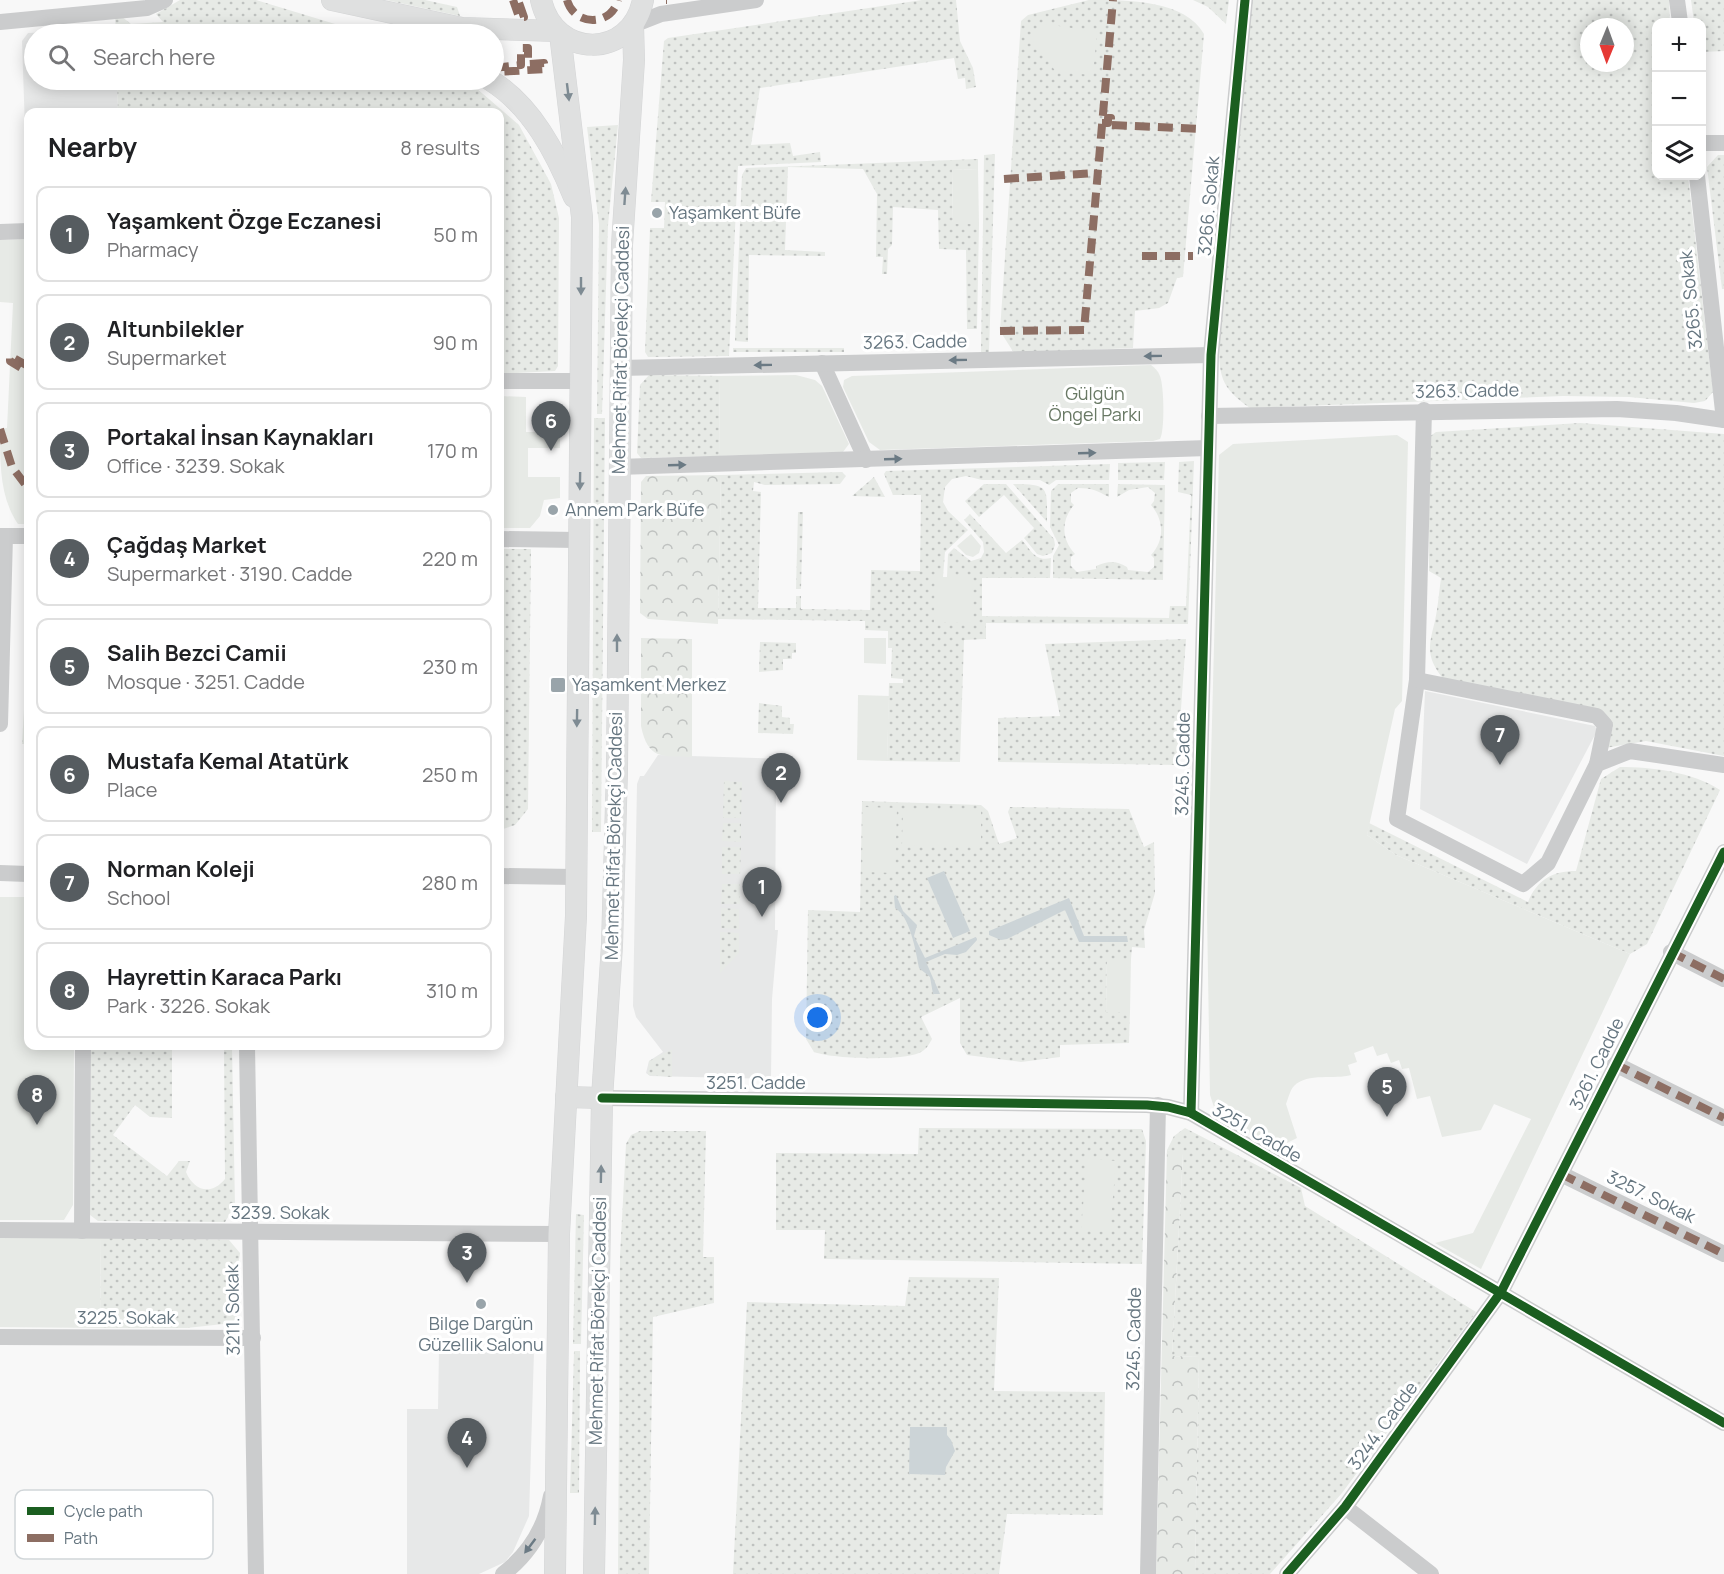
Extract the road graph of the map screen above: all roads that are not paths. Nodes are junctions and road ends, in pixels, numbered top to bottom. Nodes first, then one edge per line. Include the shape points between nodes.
1 (165, 0) edge
2 (332, 0) edge
3 (541, 0) edge
4 (643, 0) edge
5 (756, 0) edge
6 (1245, 0) edge
7 (1677, 0) edge
8 (358, 6) junction
9 (1679, 18) edge
10 (0, 21) edge
11 (397, 24) edge
12 (443, 24) edge
13 (633, 25) junction
14 (504, 30) edge
15 (559, 33) junction
16 (503, 90) edge
17 (1724, 142) edge
18 (1706, 143) edge
19 (1697, 180) edge
20 (582, 217) junction
21 (24, 231) edge
22 (0, 232) edge
23 (1211, 355) junction
24 (822, 363) junction
25 (620, 368) junction
26 (504, 381) edge
27 (580, 381) junction
28 (1425, 410) junction
29 (1209, 416) junction
30 (1724, 420) edge
31 (1208, 448) junction
32 (866, 460) junction
33 (618, 467) junction
34 (3, 536) edge
35 (24, 536) edge
36 (504, 539) edge
37 (578, 540) junction
38 (1416, 680) junction
39 (0, 724) edge
40 (1597, 764) junction
41 (1724, 765) edge
42 (1724, 852) edge
43 (0, 873) edge
44 (24, 874) edge
45 (504, 876) edge
46 (575, 877) junction
47 (1671, 952) junction
48 (1724, 979) edge
49 (83, 1050) edge
50 (247, 1050) edge
51 (1615, 1064) junction
52 (566, 1097) junction
53 (602, 1098) junction
54 (1158, 1105) junction
55 (1191, 1113) junction
56 (1724, 1118) edge
57 (1561, 1174) junction
58 (0, 1230) edge
59 (82, 1231) junction
60 (251, 1232) junction
61 (559, 1234) junction
62 (1724, 1254) edge
63 (1500, 1292) junction
64 (0, 1337) edge
65 (253, 1338) junction
66 (1724, 1423) edge
67 (555, 1472) junction
68 (1345, 1507) junction
69 (256, 1574) edge
70 (503, 1574) edge
71 (555, 1574) edge
72 (594, 1574) edge
73 (1148, 1574) edge
74 (1287, 1574) edge
75 (1431, 1574) edge

1 - 10 street via 147,8
2 - 8 main road
3 - 15 main road, Mehmet Rifat Börekçi Caddesi via 547,18
4 - 13 main road, Mehmet Rifat Börekçi Caddesi
5 - 13 street via 662,14
6 - 23 street, 3266. Sokak
7 - 9 street
8 - 11 main road
8 - 12 main road
13 - 15 main road via 615,40 593,45 581,44
25 -> 13 main road, Mehmet Rifat Börekçi Caddesi
14 - 15 main road
15 -> 20 main road, Mehmet Rifat Börekçi Caddesi
16 - 20 main road via 532,119 561,165
17 - 18 street
19 - 30 street, 3265. Sokak
20 -> 27 main road, Mehmet Rifat Börekçi Caddesi
21 - 22 street
23 -> 24 street, 3263. Cadde
23 - 29 street, 3266. Sokak
24 -> 25 street, 3263. Cadde
24 - 32 street
25 - 33 main road, Mehmet Rifat Börekçi Caddesi
26 - 27 street
27 -> 37 main road, Mehmet Rifat Börekçi Caddesi
28 - 29 street, 3263. Cadde
28 - 30 street, 3263. Cadde via 1638,409
28 - 38 street
29 - 31 street, 3245. Cadde
32 -> 31 street
31 - 55 street, 3245. Cadde
33 -> 32 street
53 -> 33 main road, Mehmet Rifat Börekçi Caddesi via 613,918
34 - 35 street
34 - 39 street
36 - 37 street
37 -> 46 main road, Mehmet Rifat Börekçi Caddesi
38 - 40 street via 1597,716 1605,725
38 - 40 street via 1397,819 1522,884 1548,864
40 - 41 street via 1630,752
42 - 47 street, 3261. Cadde
43 - 44 street
45 - 46 street
46 - 52 main road, Mehmet Rifat Börekçi Caddesi
47 - 48 street
47 - 51 street, 3261. Cadde
49 - 59 street
50 - 60 street, 3211. Sokak
51 - 56 street
51 - 57 street, 3261. Cadde
52 - 53 main road
52 - 61 main road, Mehmet Rifat Börekçi Caddesi
53 - 54 street, 3251. Cadde
72 -> 53 main road, Mehmet Rifat Börekçi Caddesi
54 - 55 street, 3251. Cadde
54 - 73 street, 3245. Cadde
55 - 63 street, 3251. Cadde
57 - 62 street, 3257. Sokak
57 - 63 street, 3261. Cadde
58 - 59 street, 3239. Sokak
59 - 60 street, 3239. Sokak
60 - 61 street, 3239. Sokak
60 - 65 street, 3211. Sokak
61 - 67 main road, Mehmet Rifat Börekçi Caddesi
63 - 66 street, 3251. Cadde
63 - 68 street, 3244. Cadde
64 - 65 street, 3225. Sokak
65 - 69 street, 3211. Sokak
67 -> 70 street via 550,1502 535,1541
67 - 71 main road, Mehmet Rifat Börekçi Caddesi
68 - 74 street, 3244. Cadde
68 - 75 street

